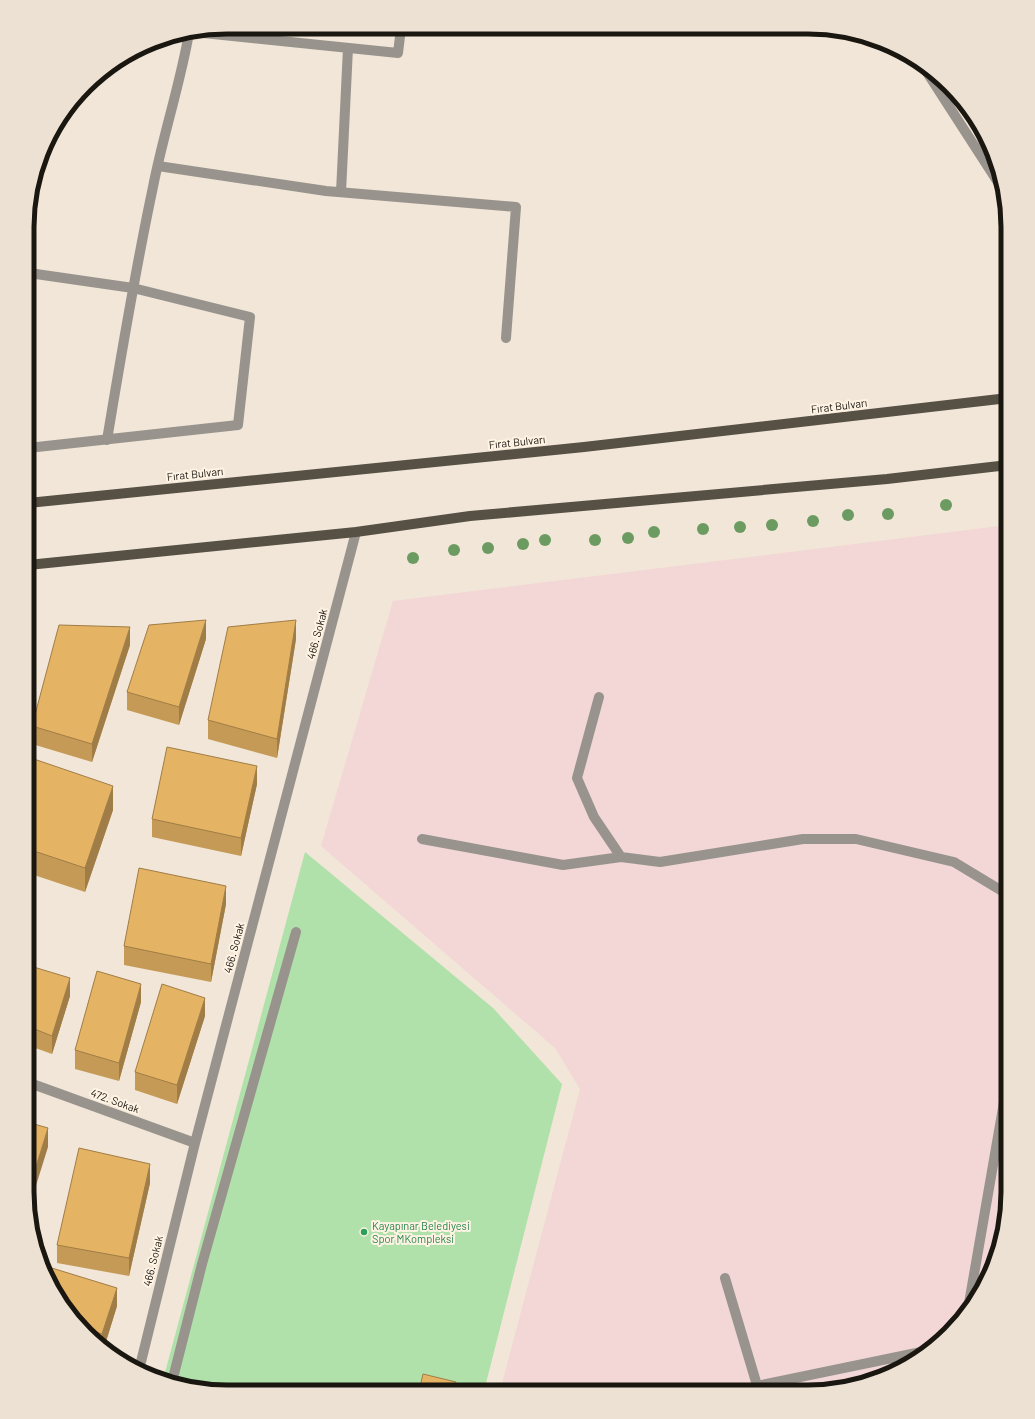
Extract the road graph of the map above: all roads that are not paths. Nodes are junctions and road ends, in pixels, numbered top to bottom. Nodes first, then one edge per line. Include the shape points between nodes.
1 (214, 34) edge
2 (400, 34) edge
3 (188, 38) edge
4 (348, 48) junction
5 (930, 78) edge
6 (158, 166) junction
7 (994, 176) edge
8 (341, 192) junction
9 (34, 274) edge
10 (133, 288) junction
11 (506, 338) dead end
12 (1001, 399) edge
13 (106, 440) junction
14 (34, 447) edge
15 (1001, 466) edge
16 (34, 502) edge
17 (356, 532) junction
18 (34, 564) edge
19 (599, 697) dead end
20 (422, 839) dead end
21 (621, 857) junction
22 (1001, 890) edge
23 (296, 932) dead end
24 (34, 1085) edge
25 (1001, 1119) edge
26 (195, 1143) junction
27 (725, 1278) dead end
28 (970, 1295) edge
29 (911, 1354) edge
30 (140, 1364) edge
31 (173, 1377) edge
32 (757, 1385) edge
33 (776, 1385) edge

1 - 4 street
2 - 4 street via 398,53
3 - 6 street via 184,65
4 - 8 street
5 - 7 street
6 - 8 street
6 - 10 street
8 - 11 street via 516,207
9 - 10 street
10 - 13 street
10 - 13 street via 250,317 238,426
12 - 16 main road, Fırat Bulvarı via 584,447
13 - 14 street
15 - 17 main road via 887,479 470,516
17 - 18 main road
17 - 26 street, 466. Sokak
19 - 21 street via 577,778 594,817
20 - 21 street via 563,865
21 - 22 street via 660,862 803,839 856,839 954,862
23 - 31 street via 202,1264
24 - 26 street, 472. Sokak
25 - 28 street
26 - 30 street, 466. Sokak
27 - 32 street
29 - 33 street

